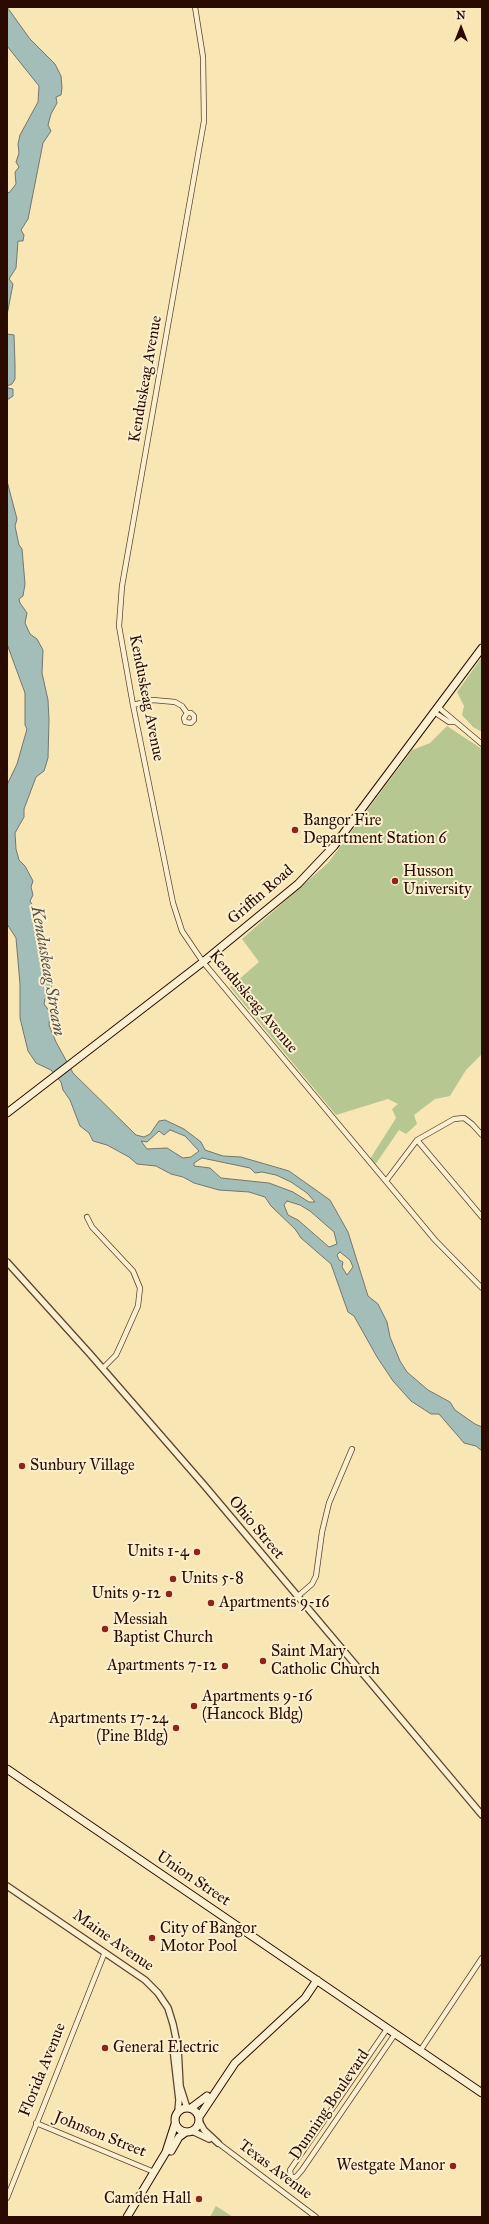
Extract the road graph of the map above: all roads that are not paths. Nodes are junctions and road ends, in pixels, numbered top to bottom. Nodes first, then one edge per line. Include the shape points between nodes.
1 (195, 7) edge
2 (482, 648) edge
3 (133, 705) junction
4 (436, 709) junction
5 (187, 713) dead end
6 (482, 744) edge
7 (203, 962) junction
8 (7, 1113) edge
9 (482, 1135) edge
10 (417, 1140) junction
11 (386, 1181) junction
12 (87, 1217) dead end
13 (482, 1217) edge
14 (7, 1262) edge
15 (482, 1288) edge
16 (103, 1368) junction
17 (352, 1449) dead end
18 (297, 1597) junction
19 (7, 1769) edge
20 (482, 1815) edge
21 (7, 1886) edge
22 (105, 1952) junction
23 (482, 1958) edge
24 (316, 1980) junction
25 (387, 2029) junction
26 (395, 2034) junction
27 (175, 2040) junction
28 (420, 2051) junction
29 (231, 2068) junction
30 (482, 2093) edge
31 (189, 2108) junction
32 (178, 2111) junction
33 (199, 2119) junction
34 (36, 2123) junction
35 (175, 2124) junction
36 (189, 2131) junction
37 (218, 2143) junction
38 (154, 2172) junction
39 (7, 2198) edge
40 (136, 2204) junction
41 (127, 2217) edge
42 (316, 2217) edge

1 - 3 street, Kenduskeag Avenue via 203,57 204,121 122,586 119,626
2 - 4 main road, Griffin Road
3 - 5 street via 165,700 179,704
3 - 7 street, Kenduskeag Avenue via 173,903 182,931
4 - 6 street
4 - 7 main road, Griffin Road via 334,846 298,884
7 - 8 main road, Griffin Road
7 - 11 street, Kenduskeag Avenue
9 - 10 street via 464,1118 454,1119
10 - 11 street
10 - 13 street
11 - 15 street, Kenduskeag Avenue via 447,1253
12 - 16 street via 92,1226 133,1271 140,1288 138,1306 116,1355
14 - 16 street, Ohio Street
16 - 18 street, Ohio Street
17 - 18 street via 329,1503 316,1576 312,1584
18 - 20 street, Ohio Street
19 - 24 main road, Union Street
21 - 22 street, Maine Avenue
22 - 27 street, Maine Avenue via 145,1980 158,1993 168,2008
22 - 34 street, Florida Avenue
23 - 28 street
24 - 25 main road, Union Street
24 - 29 main road via 305,1998 250,2047
25 - 26 main road, Union Street
25 - 26 street, Dunning Boulevard via 290,2170 290,2177 296,2177 302,2170
26 - 28 main road, Union Street
27 - 31 street, Maine Avenue via 178,2048 180,2086
27 - 32 street, Maine Avenue
28 - 30 main road, Union Street
29 - 31 main road via 204,2100
29 - 33 main road
31 - 32 main road
31 - 33 main road via 196,2111
32 - 35 main road
33 - 36 main road via 196,2128
33 - 37 street, Texas Avenue via 204,2130
34 - 38 street, Johnson Street
34 - 39 street, Florida Avenue
35 - 36 main road via 179,2129
35 - 38 main road via 166,2152
36 - 37 street, Texas Avenue
36 - 40 main road via 174,2144 160,2171
37 - 42 street, Texas Avenue
38 - 40 main road
40 - 41 main road

